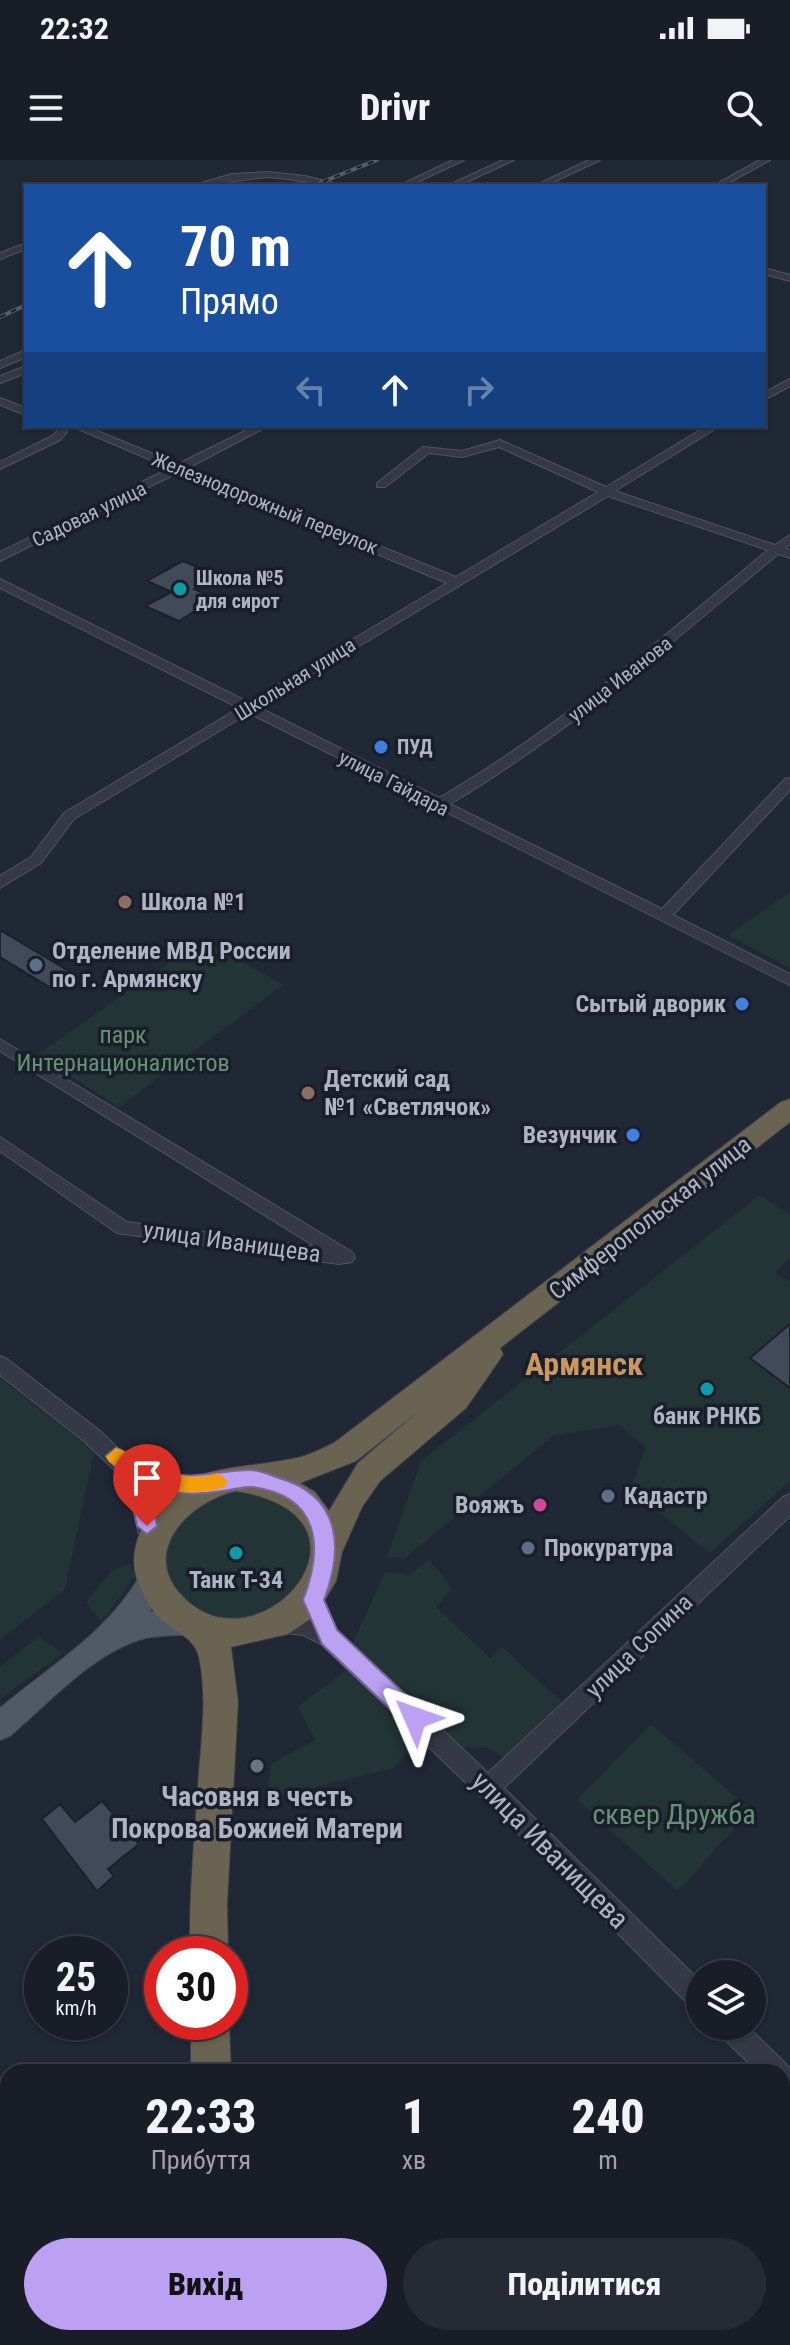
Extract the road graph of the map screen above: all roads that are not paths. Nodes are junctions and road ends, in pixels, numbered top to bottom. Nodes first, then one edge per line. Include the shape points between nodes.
1 (461, 160) edge
2 (510, 160) edge
3 (596, 160) edge
4 (766, 160) edge
5 (492, 168) junction
6 (202, 184) edge
7 (334, 184) edge
8 (407, 184) edge
9 (456, 184) edge
10 (542, 184) edge
11 (721, 184) edge
12 (24, 247) edge
13 (0, 256) edge
14 (766, 272) edge
15 (790, 278) edge
16 (24, 354) edge
17 (0, 365) edge
18 (24, 370) edge
19 (0, 380) edge
20 (790, 382) edge
21 (767, 393) edge
22 (0, 401) edge
23 (24, 411) edge
24 (61, 428) edge
25 (81, 428) edge
26 (259, 428) edge
27 (712, 428) edge
28 (0, 466) edge
29 (179, 470) junction
30 (381, 485) dead end
31 (605, 491) junction
32 (790, 538) edge
33 (784, 552) edge
34 (0, 557) edge
35 (454, 581) junction
36 (0, 583) edge
37 (248, 709) junction
38 (790, 782) edge
39 (438, 805) junction
40 (0, 883) edge
41 (664, 916) junction
42 (790, 980) edge
43 (0, 1044) edge
44 (790, 1108) edge
45 (0, 1143) edge
46 (510, 1327) junction
47 (0, 1364) edge
48 (116, 1456) junction
49 (252, 1478) junction
50 (205, 1485) junction
51 (790, 1503) edge
52 (328, 1548) junction
53 (152, 1566) junction
54 (317, 1589) junction
55 (194, 1623) junction
56 (270, 1626) junction
57 (329, 1637) junction
58 (106, 1643) junction
59 (221, 1702) junction
60 (0, 1726) edge
61 (488, 1788) junction
62 (209, 1936) edge
63 (686, 1984) edge
64 (210, 2040) edge
65 (743, 2040) edge
66 (211, 2064) edge
67 (768, 2064) edge

1 - 5 street
1 - 8 street
2 - 5 street
3 - 10 street
4 - 11 street
5 - 9 street
6 - 7 street via 260,174
12 - 13 street
14 - 15 street
16 - 17 street
18 - 19 street
20 - 21 street
22 - 23 street
24 - 28 street via 56,438
25 - 29 street, Железнодорожный переулок
26 - 29 street, Садовая улица
27 - 31 street, Школьная улица
29 - 34 street, Садовая улица
29 - 35 street, Железнодорожный переулок
30 - 31 street via 427,449 462,454 500,443
31 - 33 street
31 - 35 street, Школьная улица
32 - 33 street, улица Иванова
33 - 39 street, улица Иванова via 590,704
35 - 37 street, Школьная улица
36 - 37 street, улица Гайдара
37 - 39 street, улица Гайдара
37 - 40 street, Школьная улица via 69,816 36,860
38 - 41 street
39 - 41 street, улица Гайдара
41 - 42 street, улица Гайдара
43 - 45 street, улица Иванищева via 346,1257 123,1228
44 - 46 highway, Симферопольская улица
46 - 49 highway, Симферопольская улица via 345,1452 306,1469
46 - 52 highway, Симферопольская улица via 455,1399 369,1472 349,1500
47 - 48 street
48 - 50 street via 160,1481
48 - 53 street via 137,1479
49 - 50 highway
49 - 52 highway via 282,1486 307,1502 318,1516
50 - 53 highway via 167,1513 156,1532
51 - 61 street, улица Сопина
52 - 54 highway
53 - 55 highway via 167,1603
53 - 58 main road via 141,1602
54 - 56 highway via 291,1615
54 - 57 street, улица Иванищева via 316,1611
55 - 56 highway via 231,1632
55 - 58 main road via 151,1623
55 - 59 highway via 215,1649
56 - 57 street, улица Иванищева via 304,1626
56 - 59 highway via 240,1653
57 - 61 street, улица Иванищева
58 - 60 main road
59 - 62 highway
61 - 63 street, улица Иванищева
64 - 66 highway
65 - 67 street

